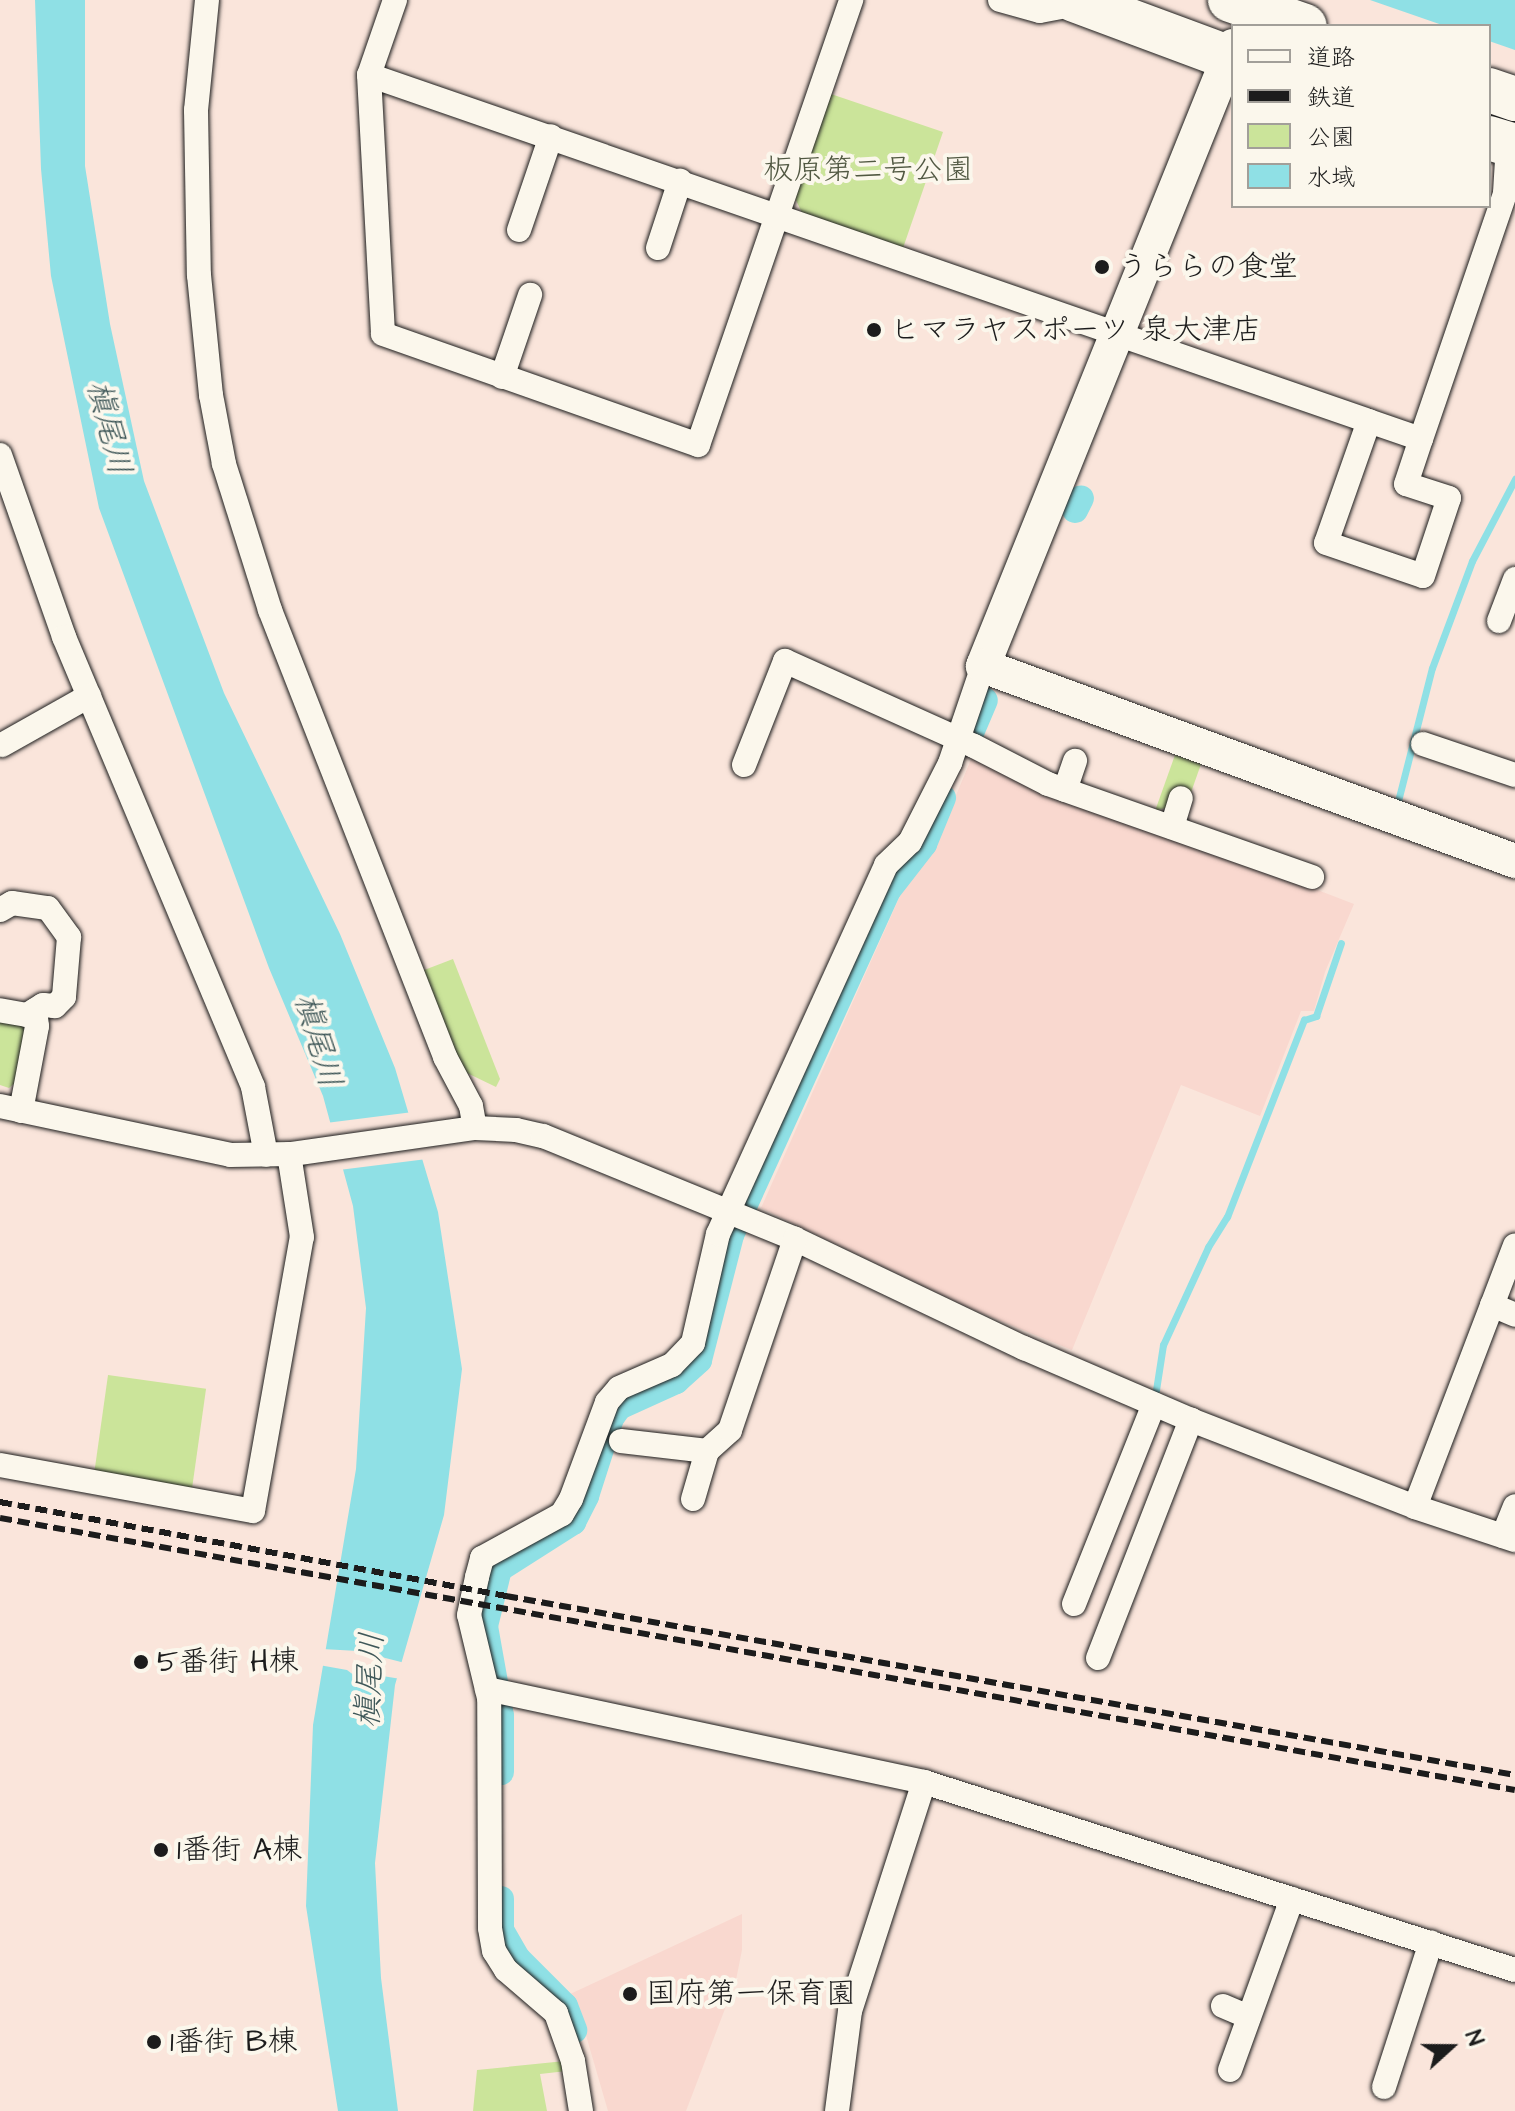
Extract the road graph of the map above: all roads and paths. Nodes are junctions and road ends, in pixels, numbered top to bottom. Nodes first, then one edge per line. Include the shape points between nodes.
1 (207, 0) edge
2 (395, 0) edge
3 (851, 0) edge
4 (1000, 0) edge
5 (1078, 2) edge
6 (1238, 24) edge
7 (1231, 42) edge
8 (369, 75) junction
9 (1491, 91) edge
10 (1515, 99) edge
11 (551, 136) junction
12 (1504, 143) edge
13 (680, 181) junction
14 (778, 215) junction
15 (519, 230) dead end
16 (658, 248) dead end
17 (530, 295) dead end
18 (1118, 334) junction
19 (502, 377) junction
20 (1369, 421) junction
21 (1421, 439) junction
22 (0, 455) edge
23 (983, 666) junction
24 (89, 696) junction
25 (735, 721) dead end
26 (757, 731) junction
27 (965, 742) junction
28 (1423, 744) dead end
29 (2, 745) dead end
30 (1075, 761) dead end
31 (744, 765) dead end
32 (1515, 775) edge
33 (1065, 790) junction
34 (1181, 798) dead end
35 (1172, 827) junction
36 (1514, 857) edge
37 (1312, 877) dead end
38 (0, 910) edge
39 (0, 1010) edge
40 (35, 1010) junction
41 (11, 1109) edge
42 (469, 1129) junction
43 (282, 1154) junction
44 (739, 1214) junction
45 (795, 1239) junction
46 (1515, 1245) edge
47 (1492, 1305) junction
48 (1515, 1315) edge
49 (1154, 1404) junction
50 (1191, 1420) junction
51 (621, 1441) dead end
52 (707, 1451) junction
53 (0, 1465) edge
54 (693, 1499) dead end
55 (1515, 1506) edge
56 (1415, 1507) junction
57 (1509, 1538) edge
58 (1074, 1604) dead end
59 (1098, 1658) dead end
60 (495, 1692) junction
61 (924, 1782) junction
62 (1292, 1899) junction
63 (1431, 1942) junction
64 (1515, 1970) edge
65 (1223, 2006) dead end
66 (1249, 2017) junction
67 (1230, 2070) dead end
68 (1384, 2087) dead end
69 (581, 2111) edge
70 (837, 2111) edge

1 - 42 street via 196,110 199,275 224,464 270,610 445,1057 471,1106
2 - 8 street
3 - 14 street
4 - 5 street via 1040,11
5 - 6 highway
7 - 18 street
8 - 11 street
8 - 19 street via 383,334
9 - 10 highway
11 - 13 street
11 - 15 street
12 - 21 street via 1505,193
13 - 14 street
13 - 16 street
14 - 18 street
14 - 19 street via 698,445
17 - 19 street
18 - 20 street
18 - 23 street
20 - 21 street
20 - 21 street via 1326,543 1423,576 1449,498 1406,484
22 - 24 street
23 - 27 street
23 - 36 street
24 - 29 street
24 - 43 street
25 - 26 street
26 - 27 street via 785,661 833,696
26 - 31 street
27 - 33 street
27 - 44 street via 910,842 886,865
28 - 32 street
30 - 33 street
33 - 35 street
34 - 35 street
35 - 37 street
38 - 40 street via 12,903 48,908 69,937 64,997 55,1006
39 - 40 street via 27,1015
40 - 41 street via 37,1026
41 - 43 street via 230,1155
42 - 43 street
42 - 44 street via 543,1136
43 - 53 street via 302,1237 253,1511
44 - 45 street
44 - 60 street via 718,1234 693,1343 672,1365 619,1388 607,1402 562,1514 482,1558 469,1615
45 - 49 street
45 - 52 street via 730,1430
46 - 47 street
47 - 48 street
47 - 56 street
49 - 50 street
49 - 58 street
50 - 56 street
50 - 59 street
51 - 52 street
52 - 54 street
55 - 57 street
56 - 57 street
60 - 61 street
60 - 69 street via 490,1928 494,1951 506,1970 556,2013 573,2061
61 - 62 street
61 - 70 street via 850,2011
62 - 63 street
62 - 66 street
63 - 64 street
63 - 68 street
65 - 66 street
66 - 67 street

